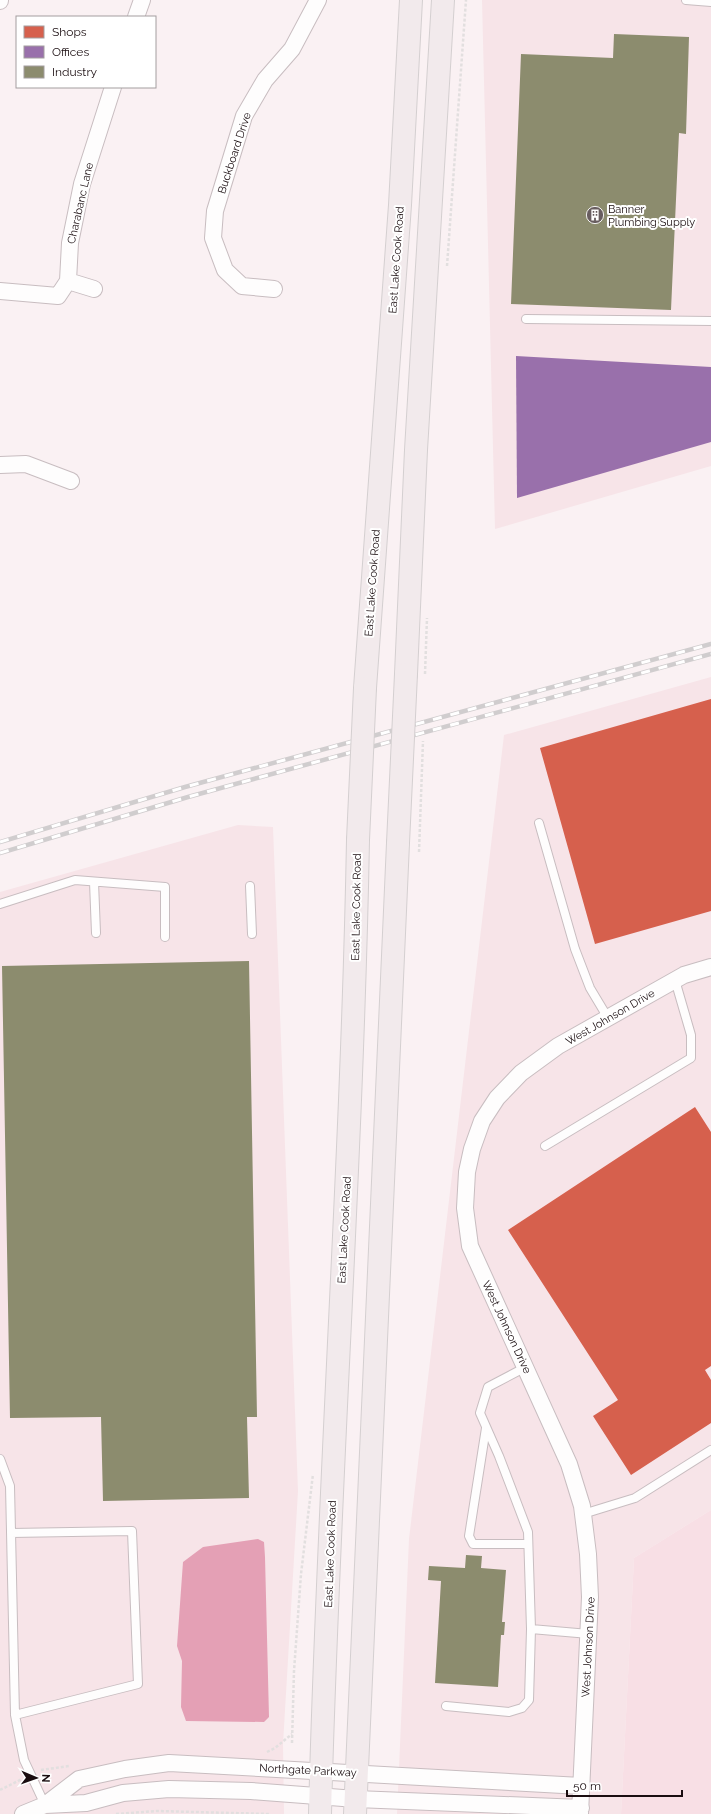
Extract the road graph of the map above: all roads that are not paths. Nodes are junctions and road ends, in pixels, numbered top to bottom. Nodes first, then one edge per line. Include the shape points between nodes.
1 (142, 0) edge
2 (318, 0) edge
3 (411, 0) edge
4 (443, 0) edge
5 (686, 0) edge
6 (711, 2) edge
7 (136, 16) edge
8 (114, 88) edge
9 (68, 281) junction
10 (94, 289) dead end
11 (274, 289) dead end
12 (0, 291) edge
13 (526, 318) dead end
14 (711, 321) edge
15 (0, 465) edge
16 (71, 481) dead end
17 (539, 823) dead end
18 (94, 882) junction
19 (250, 886) dead end
20 (0, 904) edge
21 (96, 933) dead end
22 (252, 934) dead end
23 (165, 937) dead end
24 (711, 967) edge
25 (675, 980) junction
26 (608, 1018) junction
27 (545, 1146) dead end
28 (526, 1367) junction
29 (486, 1428) junction
30 (711, 1450) edge
31 (0, 1459) edge
32 (583, 1514) junction
33 (11, 1533) junction
34 (528, 1544) junction
35 (531, 1629) junction
36 (588, 1634) junction
37 (446, 1706) dead end
38 (15, 1715) junction
39 (321, 1770) junction
40 (357, 1772) junction
41 (582, 1786) junction
42 (320, 1805) edge
43 (45, 1806) junction
44 (356, 1807) edge
45 (581, 1811) edge
46 (23, 1814) edge

1 - 7 street
2 - 11 street, Buckboard Drive via 292,49 265,80 244,116 215,212 213,238 225,270 242,286
3 - 39 main road, East Lake Cook Road, bridge via 400,205 365,688 355,990
4 - 40 main road, bridge via 416,450
5 - 6 lane
8 - 9 street, Charabanc Lane via 82,184 70,243
9 - 10 street
9 - 12 street via 58,296
13 - 14 lane
15 - 16 street via 26,464
17 - 26 lane via 575,949 590,988
18 - 20 lane via 75,880
18 - 21 lane
18 - 23 lane via 165,887
19 - 22 lane
24 - 25 street, West Johnson Drive
25 - 26 street, West Johnson Drive
25 - 27 lane via 691,1035 691,1058
26 - 28 street, West Johnson Drive via 558,1046 521,1073 497,1098 482,1121 472,1149 467,1172 465,1208 470,1246
28 - 29 lane via 488,1387 480,1413
28 - 32 street, West Johnson Drive via 569,1464
29 - 34 lane via 528,1532
29 - 34 lane via 469,1536 473,1544
30 - 32 lane via 635,1498
31 - 33 lane via 10,1486
32 - 36 street, West Johnson Drive via 590,1597
33 - 38 lane
33 - 38 lane via 132,1531 138,1684
34 - 35 lane
35 - 36 lane
35 - 37 lane via 529,1700 522,1708 509,1712
36 - 41 street, West Johnson Drive
38 - 43 lane via 24,1760
39 - 40 street, Northgate Parkway
39 - 42 main road, East Lake Cook Road
39 - 43 street, Northgate Parkway via 169,1763 79,1779
40 - 41 street, Northgate Parkway
40 - 44 main road
41 - 45 street, West Johnson Drive
42 - 43 street, Northgate Parkway via 251,1791 169,1789 123,1793 86,1804
42 - 44 street, Northgate Parkway
43 - 46 street, Northgate Parkway
44 - 45 street, Northgate Parkway

